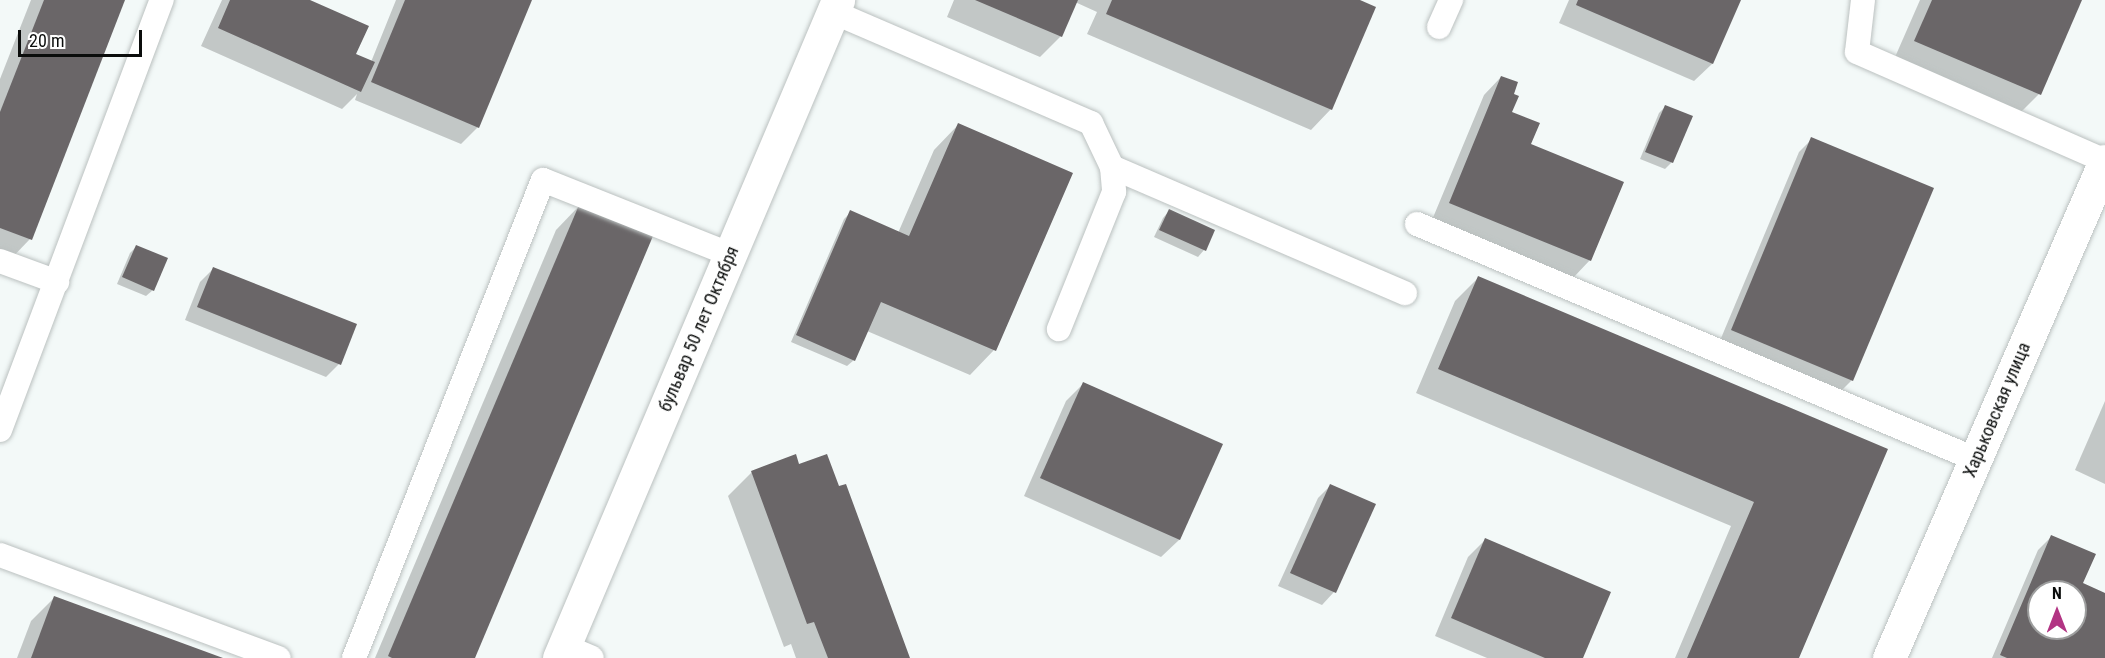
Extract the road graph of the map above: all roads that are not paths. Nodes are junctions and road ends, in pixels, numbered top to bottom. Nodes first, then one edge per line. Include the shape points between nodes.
1 (162, 0) edge
2 (1451, 0) edge
3 (1863, 0) edge
4 (835, 6) edge
5 (1439, 27) dead end
6 (2105, 161) edge
7 (1112, 167) junction
8 (1417, 224) dead end
9 (731, 255) junction
10 (0, 261) edge
11 (57, 282) junction
12 (1405, 293) dead end
13 (1059, 329) dead end
14 (0, 430) edge
15 (1976, 459) junction
16 (0, 555) edge
17 (572, 654) edge
18 (279, 658) edge
19 (354, 658) edge
20 (1889, 658) edge

1 - 11 lane
2 - 5 lane
3 - 6 lane via 1857,52
4 - 7 lane via 1091,123
4 - 9 street, бульвар 50 лет Октября
6 - 15 street, Харьковская улица
7 - 12 lane
7 - 13 lane via 1114,192
8 - 15 lane
9 - 17 street, бульвар 50 лет Октября
9 - 19 lane via 543,180
10 - 11 lane
11 - 14 lane
15 - 20 street, Харьковская улица
16 - 18 lane

